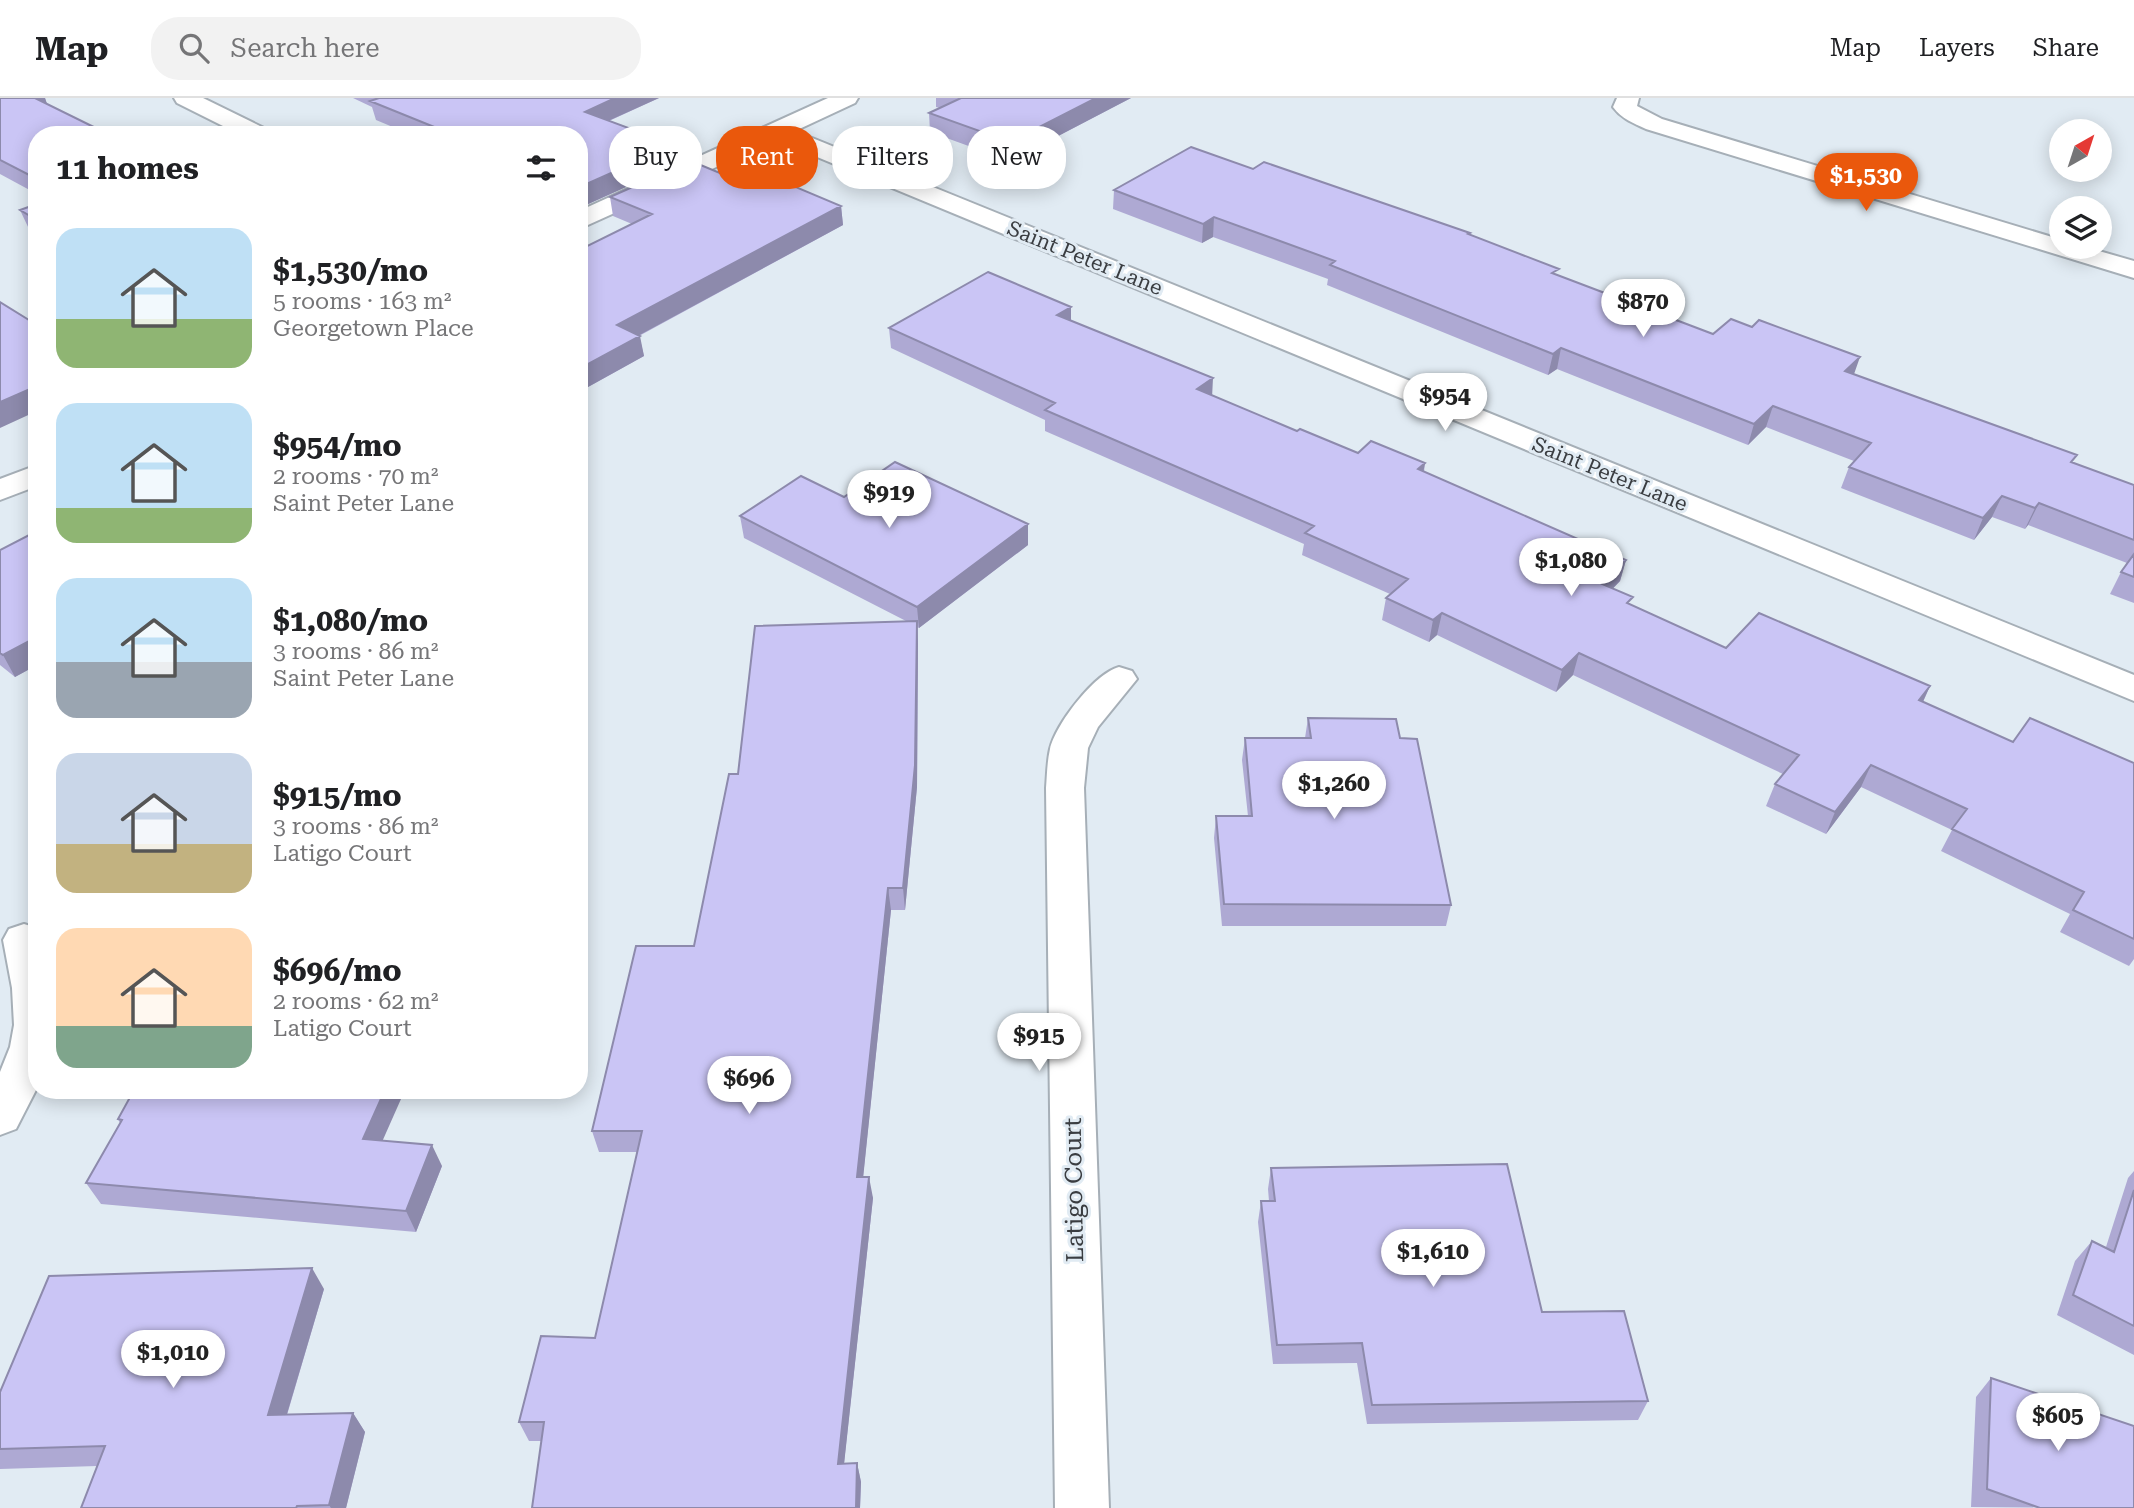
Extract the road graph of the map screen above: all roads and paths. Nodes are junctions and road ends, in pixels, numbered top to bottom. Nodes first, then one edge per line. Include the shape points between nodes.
1 (185, 98) edge
2 (847, 98) edge
3 (1626, 103) edge
4 (242, 126) edge
5 (786, 126) edge
6 (818, 149) edge
7 (716, 158) edge
8 (588, 217) edge
9 (2134, 270) edge
10 (28, 478) edge
11 (0, 491) edge
12 (1119, 679) dead end
13 (2134, 689) edge
14 (24, 940) dead end
15 (28, 963) edge
16 (28, 1055) edge
17 (0, 1116) edge
18 (1082, 1508) edge

1 - 4 street
2 - 5 street
3 - 9 street via 1635,116 1654,124
6 - 13 street, Saint Peter Lane
7 - 8 street
10 - 11 street
12 - 18 street, Latigo Court via 1082,720 1069,748 1065,788
14 - 15 street
16 - 17 street

